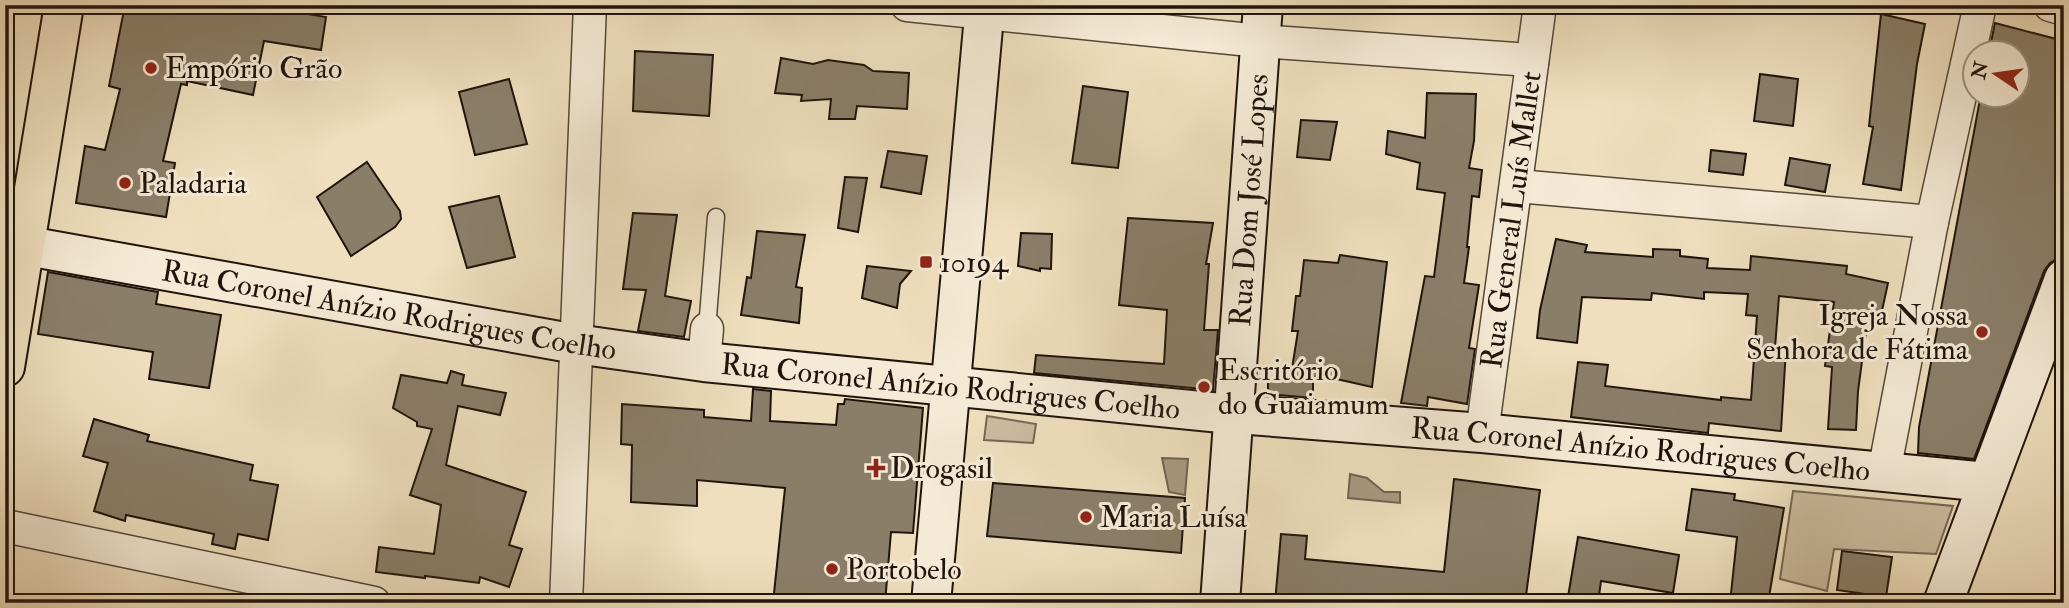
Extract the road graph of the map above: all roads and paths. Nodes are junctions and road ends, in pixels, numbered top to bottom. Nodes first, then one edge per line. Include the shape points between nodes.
1 (64, 5) edge
2 (590, 5) edge
3 (908, 5) edge
4 (1540, 5) edge
5 (1980, 5) edge
6 (2050, 5) edge
7 (985, 9) edge
8 (2064, 9) edge
9 (1261, 23) edge
10 (1532, 62) junction
11 (1517, 186) junction
12 (716, 217) dead end
13 (1932, 222) junction
14 (15, 244) edge
15 (2064, 279) edge
16 (2054, 333) edge
17 (576, 344) junction
18 (706, 345) junction
19 (5, 367) edge
20 (949, 385) junction
21 (1234, 414) junction
22 (1482, 433) junction
23 (1884, 472) junction
24 (1987, 482) junction
25 (5, 526) edge
26 (374, 603) edge
27 (566, 603) edge
28 (931, 603) edge
29 (1220, 603) edge
30 (1943, 603) edge

1 - 14 main road
2 - 17 street
3 - 7 street
4 - 10 street, Rua General Luís Mallet
5 - 13 street
6 - 8 street
7 - 9 street
7 - 20 street
9 - 10 street
9 - 21 street, Rua Dom José Lopes
10 - 11 street, Rua General Luís Mallet
11 - 13 street
11 - 22 street, Rua General Luís Mallet
12 - 18 lane
13 - 23 street
14 - 17 street, Rua Coronel Anízio Rodrigues Coelho
14 - 19 main road
15 - 16 street
16 - 24 street
17 - 18 street, Rua Coronel Anízio Rodrigues Coelho
17 - 27 street
18 - 20 street, Rua Coronel Anízio Rodrigues Coelho
20 - 21 street, Rua Coronel Anízio Rodrigues Coelho
20 - 28 street
21 - 22 street, Rua Coronel Anízio Rodrigues Coelho
21 - 29 street, Rua Dom José Lopes
22 - 23 street, Rua Coronel Anízio Rodrigues Coelho
23 - 24 street, Rua Coronel Anízio Rodrigues Coelho
24 - 30 street
25 - 26 street

